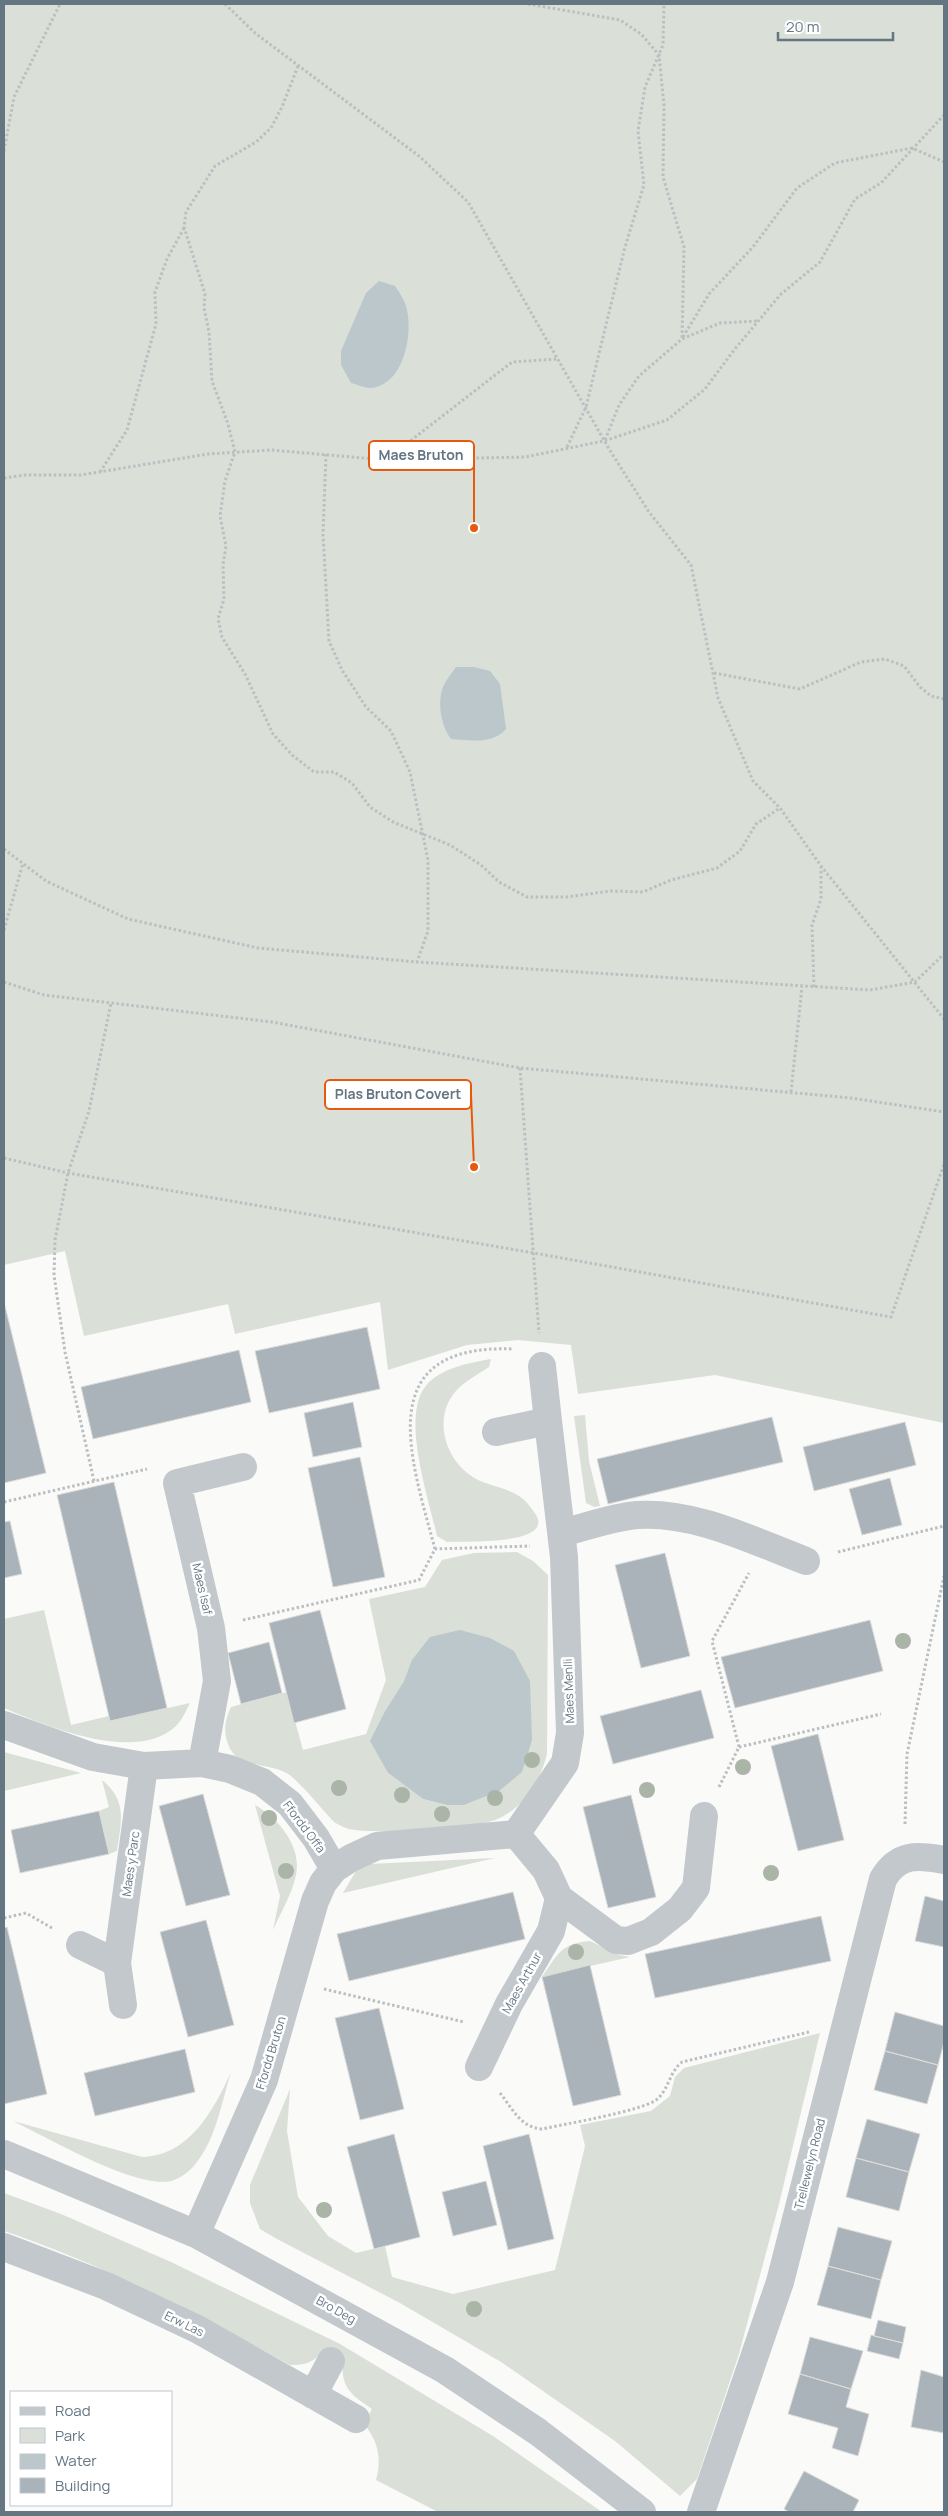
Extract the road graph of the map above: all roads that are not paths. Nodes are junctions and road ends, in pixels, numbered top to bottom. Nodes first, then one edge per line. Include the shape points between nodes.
1 (541, 1358) road end
2 (548, 1421) junction
3 (496, 1432) dead end
4 (243, 1468) dead end
5 (562, 1539) junction
6 (806, 1561) road end
7 (4, 1725) edge
8 (202, 1763) junction
9 (144, 1766) junction
10 (704, 1816) road end
11 (516, 1834) junction
12 (944, 1860) edge
13 (334, 1869) junction
14 (559, 1898) junction
15 (80, 1945) road end
16 (117, 1964) junction
17 (123, 2005) dead end
18 (480, 2067) road end
19 (4, 2154) edge
20 (196, 2234) junction
21 (4, 2247) edge
22 (332, 2361) dead end
23 (313, 2395) junction
24 (356, 2419) dead end
25 (642, 2512) edge
26 (701, 2512) edge

1 - 2 street, Maes Menlli
2 - 3 street
2 - 5 street, Maes Menlli
4 - 8 street, Maes Isaf via 177,1483 211,1628 217,1681
5 - 6 street via 636,1515 677,1517
5 - 11 street, Maes Menlli via 570,1733 565,1763
7 - 9 street, Ffordd Offa via 93,1757
8 - 9 street, Ffordd Offa
8 - 13 street, Ffordd Offa via 262,1782 290,1804
9 - 16 street, Maes y Parc
10 - 14 street via 696,1888 680,1909 651,1932 628,1941 616,1940
11 - 13 street via 377,1846
11 - 14 street via 546,1870
12 - 26 street, Trellewelyn Road via 911,1856 889,1868 883,1879 780,2282
13 - 20 street, Ffordd Bruton via 315,1901 264,2080
14 - 18 street, Maes Arthur via 552,1931 509,2004
15 - 16 street
16 - 17 street, Maes y Parc
19 - 20 street, Bro Deg
20 - 25 street, Bro Deg via 445,2370 538,2432
21 - 23 street, Erw Las via 106,2286 197,2329
22 - 23 street
23 - 24 street, Erw Las

